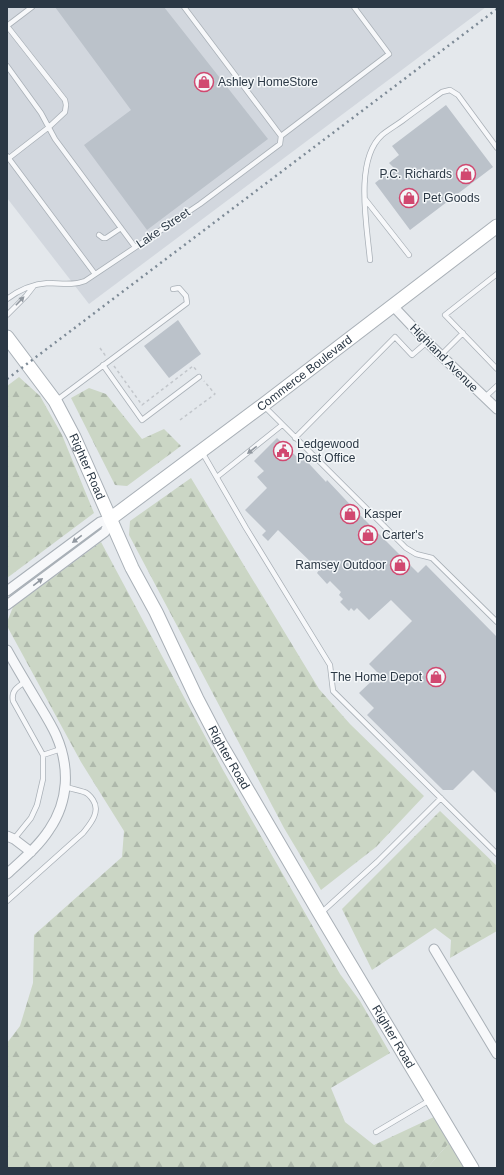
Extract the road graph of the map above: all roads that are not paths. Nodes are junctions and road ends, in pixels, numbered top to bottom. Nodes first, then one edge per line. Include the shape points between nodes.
1 (32, 7) edge
2 (184, 7) edge
3 (354, 7) edge
4 (7, 26) edge
5 (7, 66) edge
6 (49, 127) junction
7 (281, 138) junction
8 (497, 148) edge
9 (8, 157) edge
10 (365, 200) junction
11 (497, 226) edge
12 (121, 228) junction
13 (99, 235) dead end
14 (135, 247) junction
15 (409, 255) dead end
16 (370, 260) dead end
17 (95, 274) junction
18 (497, 274) edge
19 (33, 287) junction
20 (173, 289) dead end
21 (7, 298) edge
22 (393, 306) junction
23 (7, 315) edge
24 (463, 333) junction
25 (7, 336) edge
26 (427, 342) junction
27 (441, 355) junction
28 (103, 365) junction
29 (497, 369) edge
30 (200, 377) road end
31 (497, 386) edge
32 (484, 398) junction
33 (55, 402) junction
34 (263, 405) junction
35 (497, 409) edge
36 (282, 425) junction
37 (295, 438) junction
38 (201, 451) junction
39 (217, 477) junction
40 (110, 519) junction
41 (7, 591) edge
42 (7, 605) edge
43 (497, 622) edge
44 (7, 650) edge
45 (25, 682) junction
46 (61, 749) junction
47 (43, 755) junction
48 (66, 787) junction
49 (441, 798) junction
50 (11, 837) edge
51 (31, 852) junction
52 (497, 854) edge
53 (7, 874) edge
54 (7, 901) edge
55 (320, 914) junction
56 (434, 949) dead end
57 (494, 1040) edge
58 (497, 1054) edge
59 (431, 1099) junction
60 (376, 1132) dead end
61 (472, 1168) edge

1 - 4 lane
2 - 7 lane
3 - 7 lane, Lake Street via 389,54
4 - 6 lane via 65,100 65,112
5 - 6 lane
6 - 9 lane
6 - 12 lane via 55,139
7 - 14 lane, Lake Street via 280,144 276,147
8 - 10 lane via 456,93 444,91 381,136 373,146 364,178
9 - 17 lane
10 - 15 lane
10 - 16 lane
11 - 22 street, Commerce Boulevard
12 - 13 lane via 106,238
12 - 14 lane
14 - 17 lane, Lake Street
17 - 19 lane, Lake Street via 77,284 48,283
18 - 24 lane via 445,315
19 - 21 lane, Lake Street
23 -> 19 lane
20 - 28 lane via 180,288 187,302
22 - 26 street, Highland Avenue
22 - 34 street, Commerce Boulevard
24 - 27 lane
24 - 29 lane
25 - 33 street, Righter Road
26 - 27 street, Highland Avenue
26 - 37 lane via 412,355 395,337
27 - 32 street, Highland Avenue
28 - 30 lane via 142,420
28 - 33 lane
31 - 32 lane
32 - 35 street, Highland Avenue
33 - 40 street, Righter Road via 74,437
34 - 36 lane
34 - 38 street, Commerce Boulevard
36 - 37 lane
36 -> 39 lane
37 - 43 lane via 406,548 416,554 432,558
38 - 39 lane
38 - 40 street, Commerce Boulevard
39 - 49 lane via 330,665 333,691
40 -> 41 street, Commerce Boulevard via 100,522
42 -> 40 street, Commerce Boulevard via 105,532
40 - 55 street, Righter Road via 217,737
44 - 45 street
45 - 46 street via 56,734
45 - 47 lane via 14,691 13,701
46 - 47 lane
46 - 48 street via 67,776
47 - 50 lane via 43,779 37,805 31,818
48 - 51 street via 59,811 50,829
48 - 54 lane via 86,792 91,797 96,808 92,821 83,833
49 - 52 lane
49 - 55 lane
50 - 51 street
51 - 53 street
55 - 59 street, Righter Road
56 - 57 street
57 - 58 street
59 - 60 lane
59 - 61 street, Righter Road

